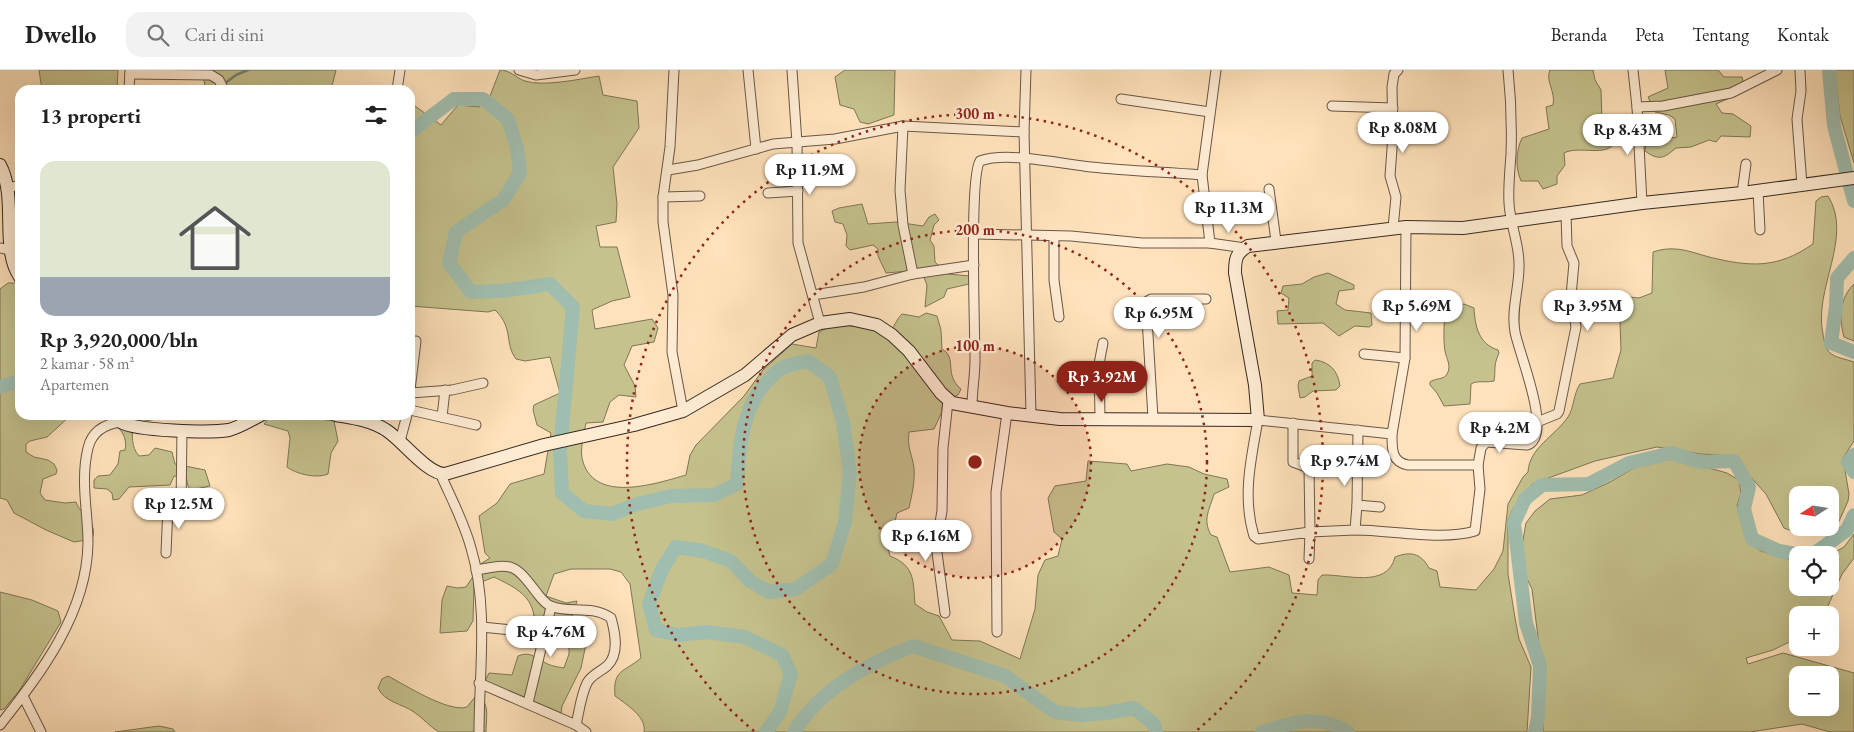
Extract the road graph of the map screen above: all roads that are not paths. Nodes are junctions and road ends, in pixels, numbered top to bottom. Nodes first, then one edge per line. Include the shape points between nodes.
1 (400, 70) edge
2 (518, 70) edge
3 (575, 70) edge
4 (674, 70) edge
5 (748, 70) edge
6 (792, 70) edge
7 (1026, 70) edge
8 (1216, 70) edge
9 (1398, 70) edge
10 (1508, 70) edge
11 (1633, 70) edge
12 (1777, 70) edge
13 (1800, 70) edge
14 (130, 72) edge
15 (129, 85) edge
16 (221, 85) edge
17 (398, 85) edge
18 (1121, 100) dead end
19 (1332, 106) dead end
20 (1637, 107) junction
21 (1392, 108) junction
22 (1210, 112) junction
23 (903, 126) junction
24 (1024, 132) junction
25 (797, 143) junction
26 (756, 149) junction
27 (1024, 158) junction
28 (1746, 164) dead end
29 (0, 165) edge
30 (668, 170) junction
31 (1202, 175) junction
32 (1854, 178) edge
33 (1806, 184) junction
34 (14, 187) edge
35 (1269, 189) dead end
36 (798, 191) junction
37 (1758, 191) junction
38 (768, 193) dead end
39 (1742, 193) junction
40 (700, 196) dead end
41 (663, 197) junction
42 (1642, 203) junction
43 (1566, 214) junction
44 (1513, 222) junction
45 (1400, 228) junction
46 (1760, 230) dead end
47 (975, 234) junction
48 (1025, 235) junction
49 (1054, 236) junction
50 (1276, 241) junction
51 (1210, 243) junction
52 (1245, 248) junction
53 (5, 249) edge
54 (974, 265) junction
55 (15, 270) edge
56 (913, 274) junction
57 (812, 295) junction
58 (1206, 300) dead end
59 (1058, 317) dead end
60 (820, 323) junction
61 (416, 342) dead end
62 (1103, 342) dead end
63 (415, 350) edge
64 (1364, 354) dead end
65 (1405, 358) junction
66 (483, 383) dead end
67 (445, 390) junction
68 (415, 392) edge
69 (948, 401) junction
70 (972, 406) junction
71 (683, 410) junction
72 (415, 411) edge
73 (1007, 413) junction
74 (1031, 415) junction
75 (442, 417) junction
76 (1100, 417) junction
77 (1153, 418) junction
78 (115, 420) edge
79 (123, 420) edge
80 (250, 420) edge
81 (356, 420) edge
82 (406, 420) edge
83 (1258, 420) junction
84 (1538, 422) junction
85 (1293, 423) junction
86 (476, 425) dead end
87 (182, 430) junction
88 (1358, 430) junction
89 (1392, 434) junction
90 (400, 441) junction
91 (1478, 465) junction
92 (440, 474) junction
93 (1358, 505) junction
94 (150, 506) dead end
95 (168, 506) junction
96 (1380, 507) dead end
97 (1355, 530) junction
98 (1310, 532) junction
99 (166, 553) dead end
100 (1309, 560) dead end
101 (476, 570) junction
102 (551, 607) junction
103 (945, 613) dead end
104 (482, 628) junction
105 (511, 630) dead end
106 (997, 632) dead end
107 (479, 683) junction
108 (23, 696) junction
109 (528, 703) junction
110 (576, 724) junction
111 (0, 725) edge
112 (41, 732) edge
113 (480, 732) edge
114 (586, 732) edge

1 - 17 street
2 - 3 street via 536,75
4 - 30 street
5 - 26 street
6 - 25 street
7 - 24 street
8 - 22 street
9 - 21 street via 1393,80
10 - 44 street via 1512,105 1509,204
11 - 20 street
12 - 20 street via 1731,93 1663,106
13 - 33 street via 1802,91 1796,119
14 - 15 street
14 - 16 street via 204,74 211,75
18 - 22 street
19 - 21 street
20 - 42 street
21 - 45 street via 1390,176
22 - 31 street
23 - 24 street
23 - 25 street via 870,134
23 - 56 street via 900,190
24 - 27 street
25 - 26 street
25 - 36 street
26 - 30 street
27 - 31 street via 1093,168
27 - 47 street via 988,159 978,164
27 - 48 street
28 - 39 street
29 - 34 main road
30 - 41 street
31 - 51 street
32 - 33 main road
33 - 37 main road
34 - 53 main road
35 - 50 street
36 - 38 street
36 - 57 street via 798,243
37 - 39 main road
37 - 46 street
39 - 42 main road
40 - 41 street
41 - 71 street via 663,222 673,295 672,352
42 - 43 main road
43 - 44 main road
43 - 84 street via 1567,246 1574,263 1571,296 1576,327 1559,411
44 - 45 main road via 1463,228
44 - 84 street via 1519,268 1513,322
45 - 50 main road
45 - 65 street
47 - 48 street
47 - 54 street
48 - 49 street
48 - 74 street
49 - 51 street via 1142,243
49 - 59 street
50 - 52 main road
51 - 52 street
52 - 83 main road via 1236,256 1235,273
53 - 55 main road
54 - 56 street
54 - 70 street
56 - 57 street via 864,287
57 - 60 street
58 - 77 street via 1151,298 1146,302
60 - 69 main road via 850,319 877,325 909,351
60 - 71 main road via 792,335 745,375
61 - 63 street
62 - 76 street via 1099,364
64 - 65 street
65 - 89 street
66 - 67 street
67 - 68 street
67 - 75 street
69 - 70 main road
69 - 103 street via 942,511 936,544
70 - 73 main road
71 - 92 main road
72 - 75 street
73 - 74 main road
73 - 106 street via 996,492
74 - 76 main road
75 - 86 street
76 - 77 main road
77 - 83 main road
78 - 108 street via 104,425 88,448 83,485 88,541 84,574 74,609 60,640
79 - 87 main road via 136,427
80 - 87 main road via 231,429
81 - 90 main road via 376,425
82 - 90 street
83 - 85 street
83 - 98 street via 1248,477 1248,502 1254,536 1258,539
84 - 91 street via 1533,443 1527,446 1486,442 1480,448
85 - 88 street
85 - 98 street via 1293,462 1309,468
87 - 95 street via 182,506
88 - 89 street
88 - 93 street
89 - 91 street via 1394,457 1403,464
90 - 92 main road
91 - 97 street via 1480,490 1475,531 1431,535
92 - 101 street via 462,524
93 - 96 street
93 - 97 street
94 - 95 street
95 - 99 street
97 - 98 street
98 - 100 street
101 - 102 street via 510,565
101 - 104 street
102 - 109 street
102 - 110 street via 600,612 611,618 616,644 614,654 609,664 590,677
104 - 105 street
104 - 107 street
107 - 109 street
107 - 113 street
108 - 111 street
108 - 112 street
109 - 110 street
110 - 114 street

